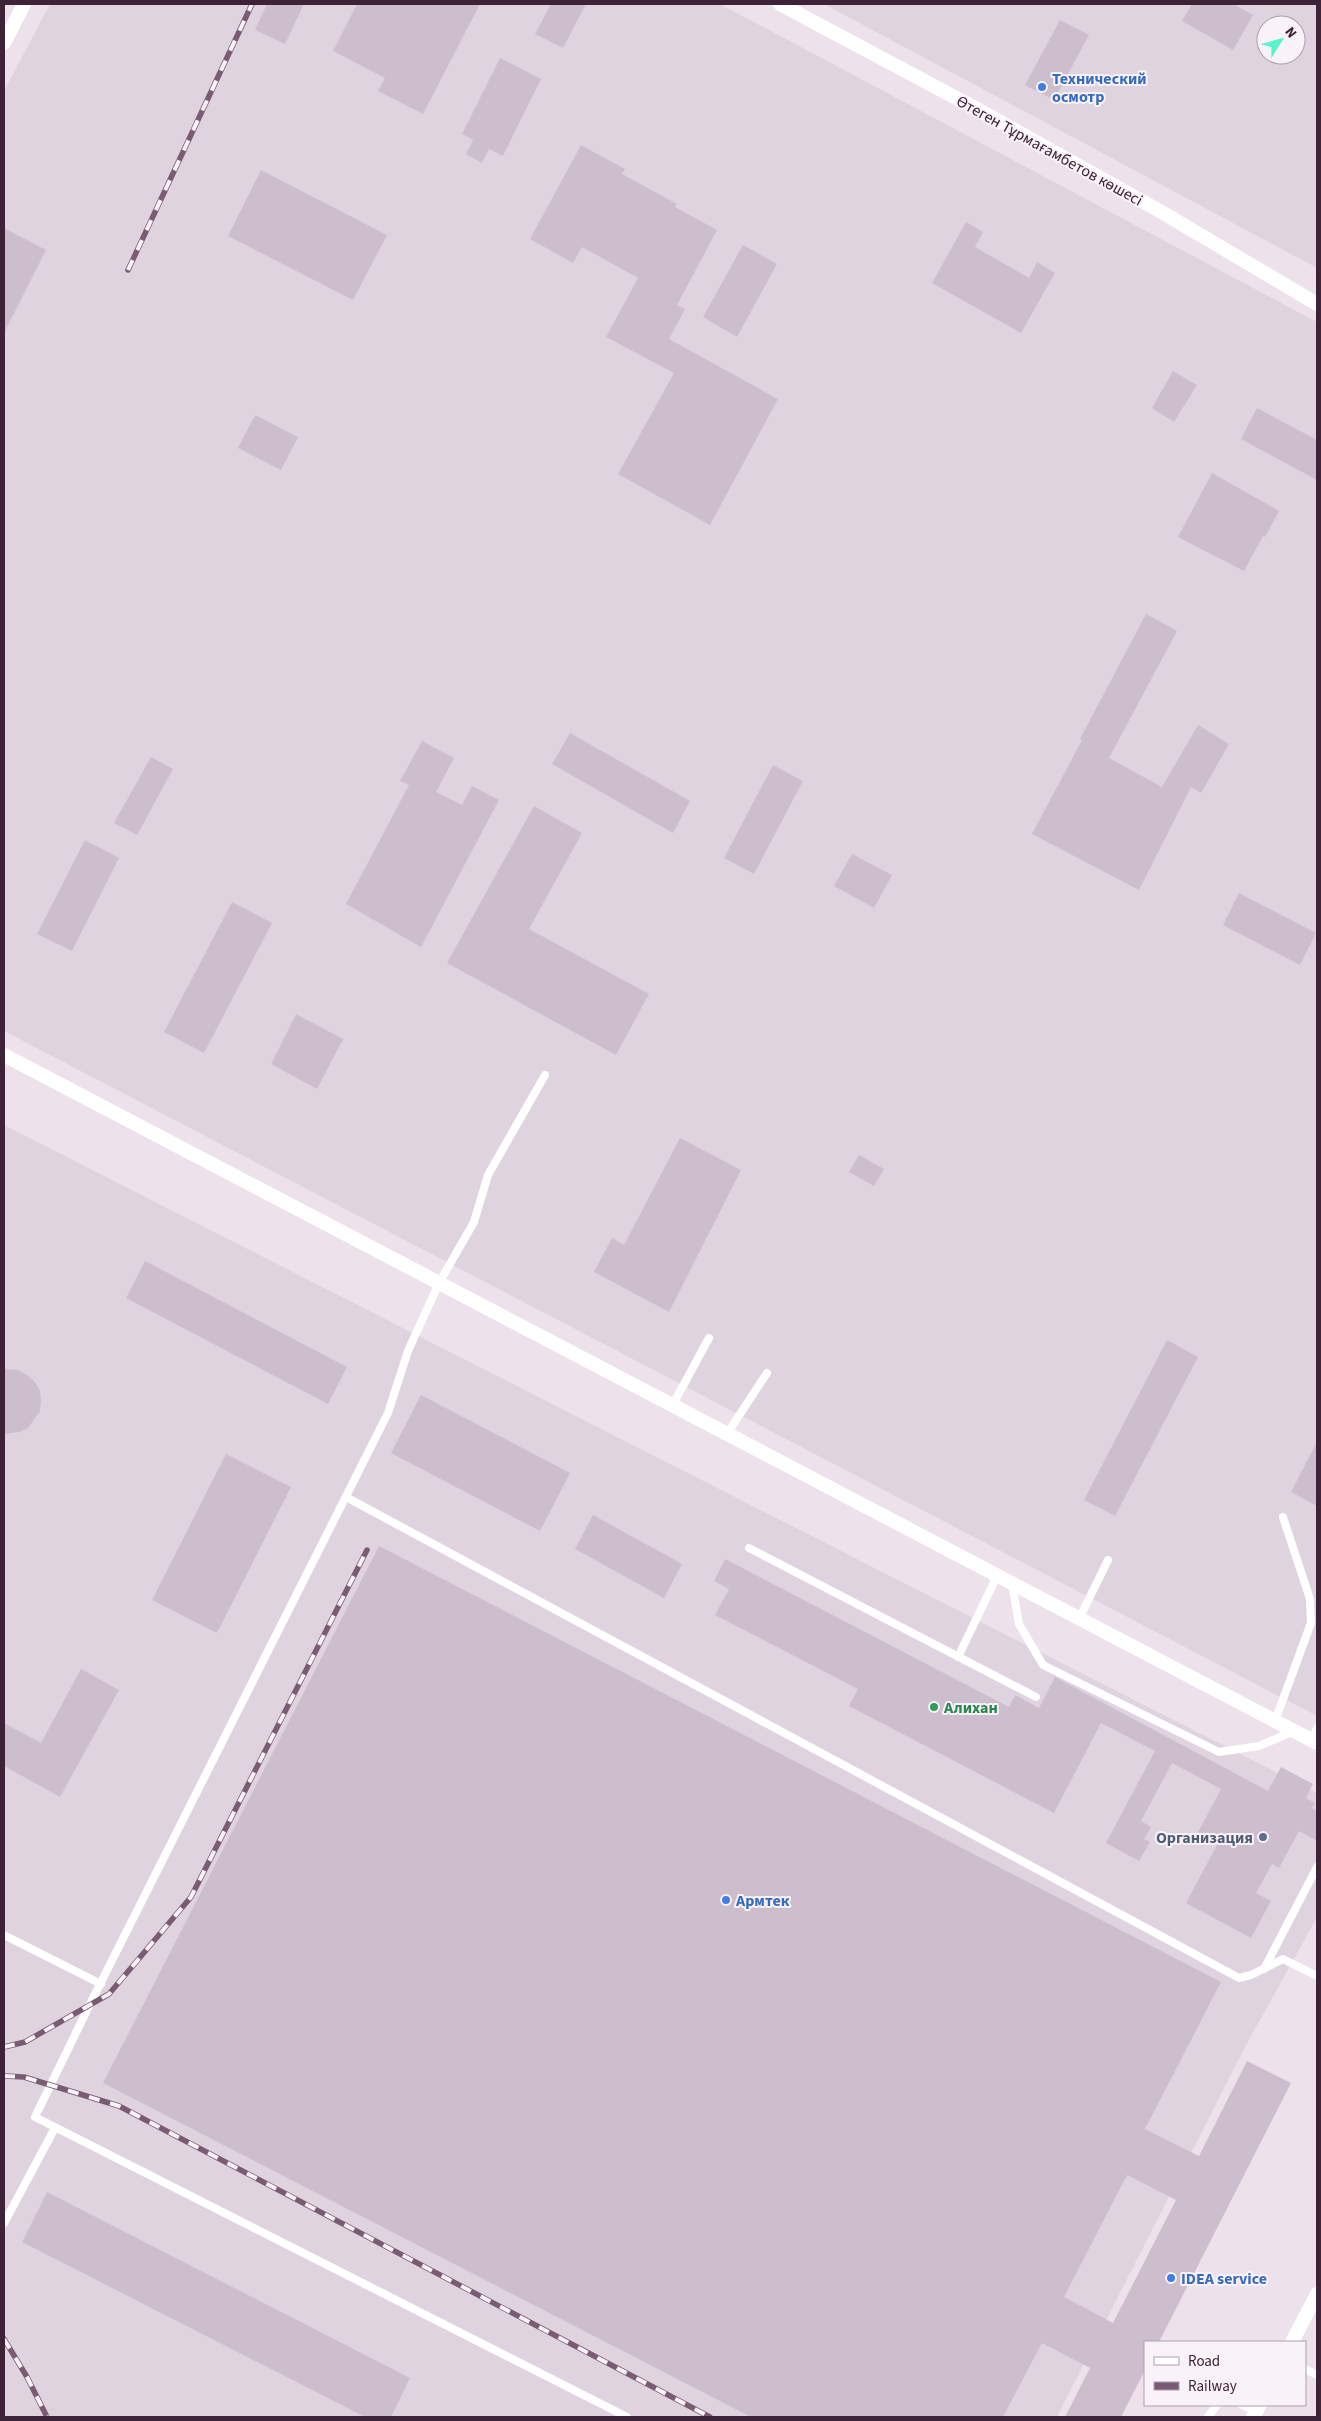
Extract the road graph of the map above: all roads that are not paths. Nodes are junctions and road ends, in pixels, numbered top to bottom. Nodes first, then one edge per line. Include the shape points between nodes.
1 (24, 4) edge
2 (780, 4) edge
3 (4, 43) edge
4 (1317, 304) edge
5 (4, 1055) edge
6 (545, 1075) dead end
7 (439, 1283) junction
8 (709, 1338) dead end
9 (767, 1373) dead end
10 (672, 1406) junction
11 (727, 1434) junction
12 (346, 1497) junction
13 (1283, 1516) dead end
14 (749, 1548) dead end
15 (1108, 1560) dead end
16 (997, 1576) junction
17 (1012, 1584) junction
18 (1079, 1619) junction
19 (958, 1656) junction
20 (1036, 1697) dead end
21 (1275, 1722) junction
22 (1294, 1731) junction
23 (1315, 1737) edge
24 (1317, 1867) edge
25 (4, 1935) edge
26 (1264, 1969) junction
27 (1317, 1976) edge
28 (101, 1984) junction
29 (55, 2128) junction
30 (4, 2223) edge
31 (1317, 2294) edge
32 (1293, 2341) edge
33 (1216, 2406) edge
34 (1244, 2406) edge
35 (1256, 2411) edge
36 (627, 2417) edge
37 (1208, 2417) edge

1 - 3 street
2 - 4 street, Өтеген Тұрмағамбетов көшесі via 978,109
5 - 7 street
6 - 7 lane via 488,1175 474,1222
7 - 10 street
7 - 12 lane via 408,1351 388,1413
8 - 10 lane
9 - 11 lane
10 - 11 street
11 - 16 street
12 - 26 lane via 1239,1978
12 - 28 lane
13 - 21 lane via 1310,1598 1311,1623
14 - 19 lane
15 - 18 lane
16 - 17 street
16 - 19 lane
17 - 18 street
17 - 22 lane via 1019,1624 1043,1665 1219,1752 1258,1746
18 - 21 street
19 - 20 lane
21 - 22 street
22 - 23 street
24 - 26 lane
25 - 28 lane
26 - 27 lane via 1283,1960
28 - 29 lane via 35,2117
29 - 30 lane
29 - 36 lane
31 - 32 street
33 - 37 lane
34 - 35 lane

